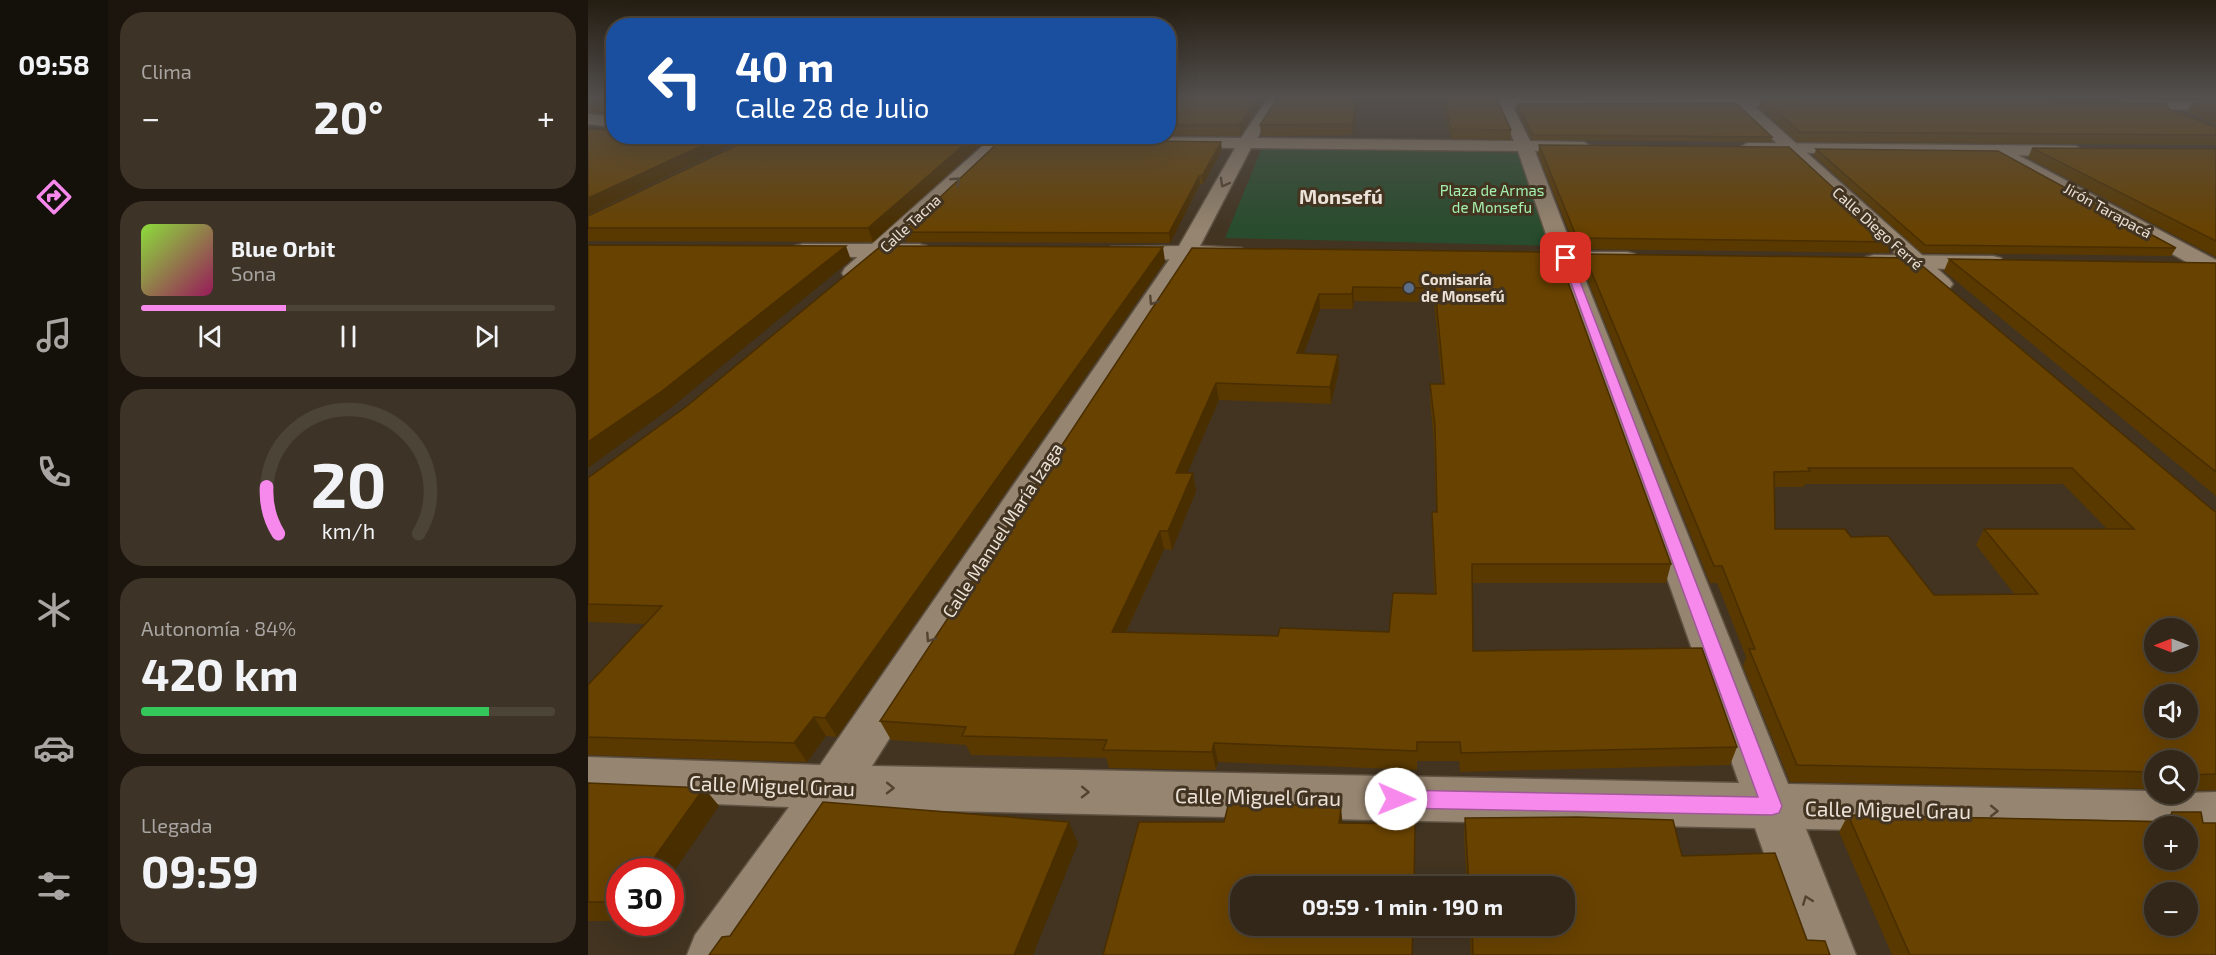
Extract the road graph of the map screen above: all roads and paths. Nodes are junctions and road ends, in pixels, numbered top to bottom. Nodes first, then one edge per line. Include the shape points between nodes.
1 (1220, 142) edge
2 (1246, 142) junction
3 (1523, 142) edge
4 (1785, 142) edge
5 (996, 144) edge
6 (1526, 147) junction
7 (1595, 147) edge
8 (1734, 148) edge
9 (1792, 148) junction
10 (1999, 150) junction
11 (2090, 151) edge
12 (787, 251) edge
13 (880, 251) junction
14 (939, 251) edge
15 (1092, 252) edge
16 (1186, 252) junction
17 (1257, 253) edge
18 (1495, 257) edge
19 (1566, 258) junction
20 (1648, 260) edge
21 (1857, 262) edge
22 (1915, 262) junction
23 (2010, 264) edge
24 (2163, 265) edge
25 (2214, 267) edge
26 (836, 288) edge
27 (1961, 301) edge
28 (588, 778) edge
29 (832, 787) junction
30 (1772, 806) junction
31 (2216, 815) edge
32 (715, 955) edge
33 (1828, 955) edge

1 - 2 street
2 - 6 street
2 -> 16 street, Calle Manuel María Izaga
3 - 6 street
4 - 9 street, Calle Diego Ferré
13 -> 5 street, Calle Tacna
6 - 7 street
6 - 19 street
8 - 9 street
9 - 10 street
9 - 22 street, Calle Diego Ferré
10 - 11 street
10 - 25 street, Jirón Tarapacá
12 - 13 street
13 - 14 street
13 - 26 street, Calle Tacna
15 - 16 street
16 - 17 street
16 -> 29 street, Calle Manuel María Izaga
18 - 19 street
19 - 20 street
19 - 30 street
21 - 22 street
22 - 23 street
22 - 27 street, Calle Diego Ferré
24 - 25 street
28 - 29 street, Calle Miguel Grau
29 -> 30 street, Calle Miguel Grau
29 - 32 street, Calle Manuel María Izaga
30 -> 31 street, Calle Miguel Grau
33 -> 30 street

